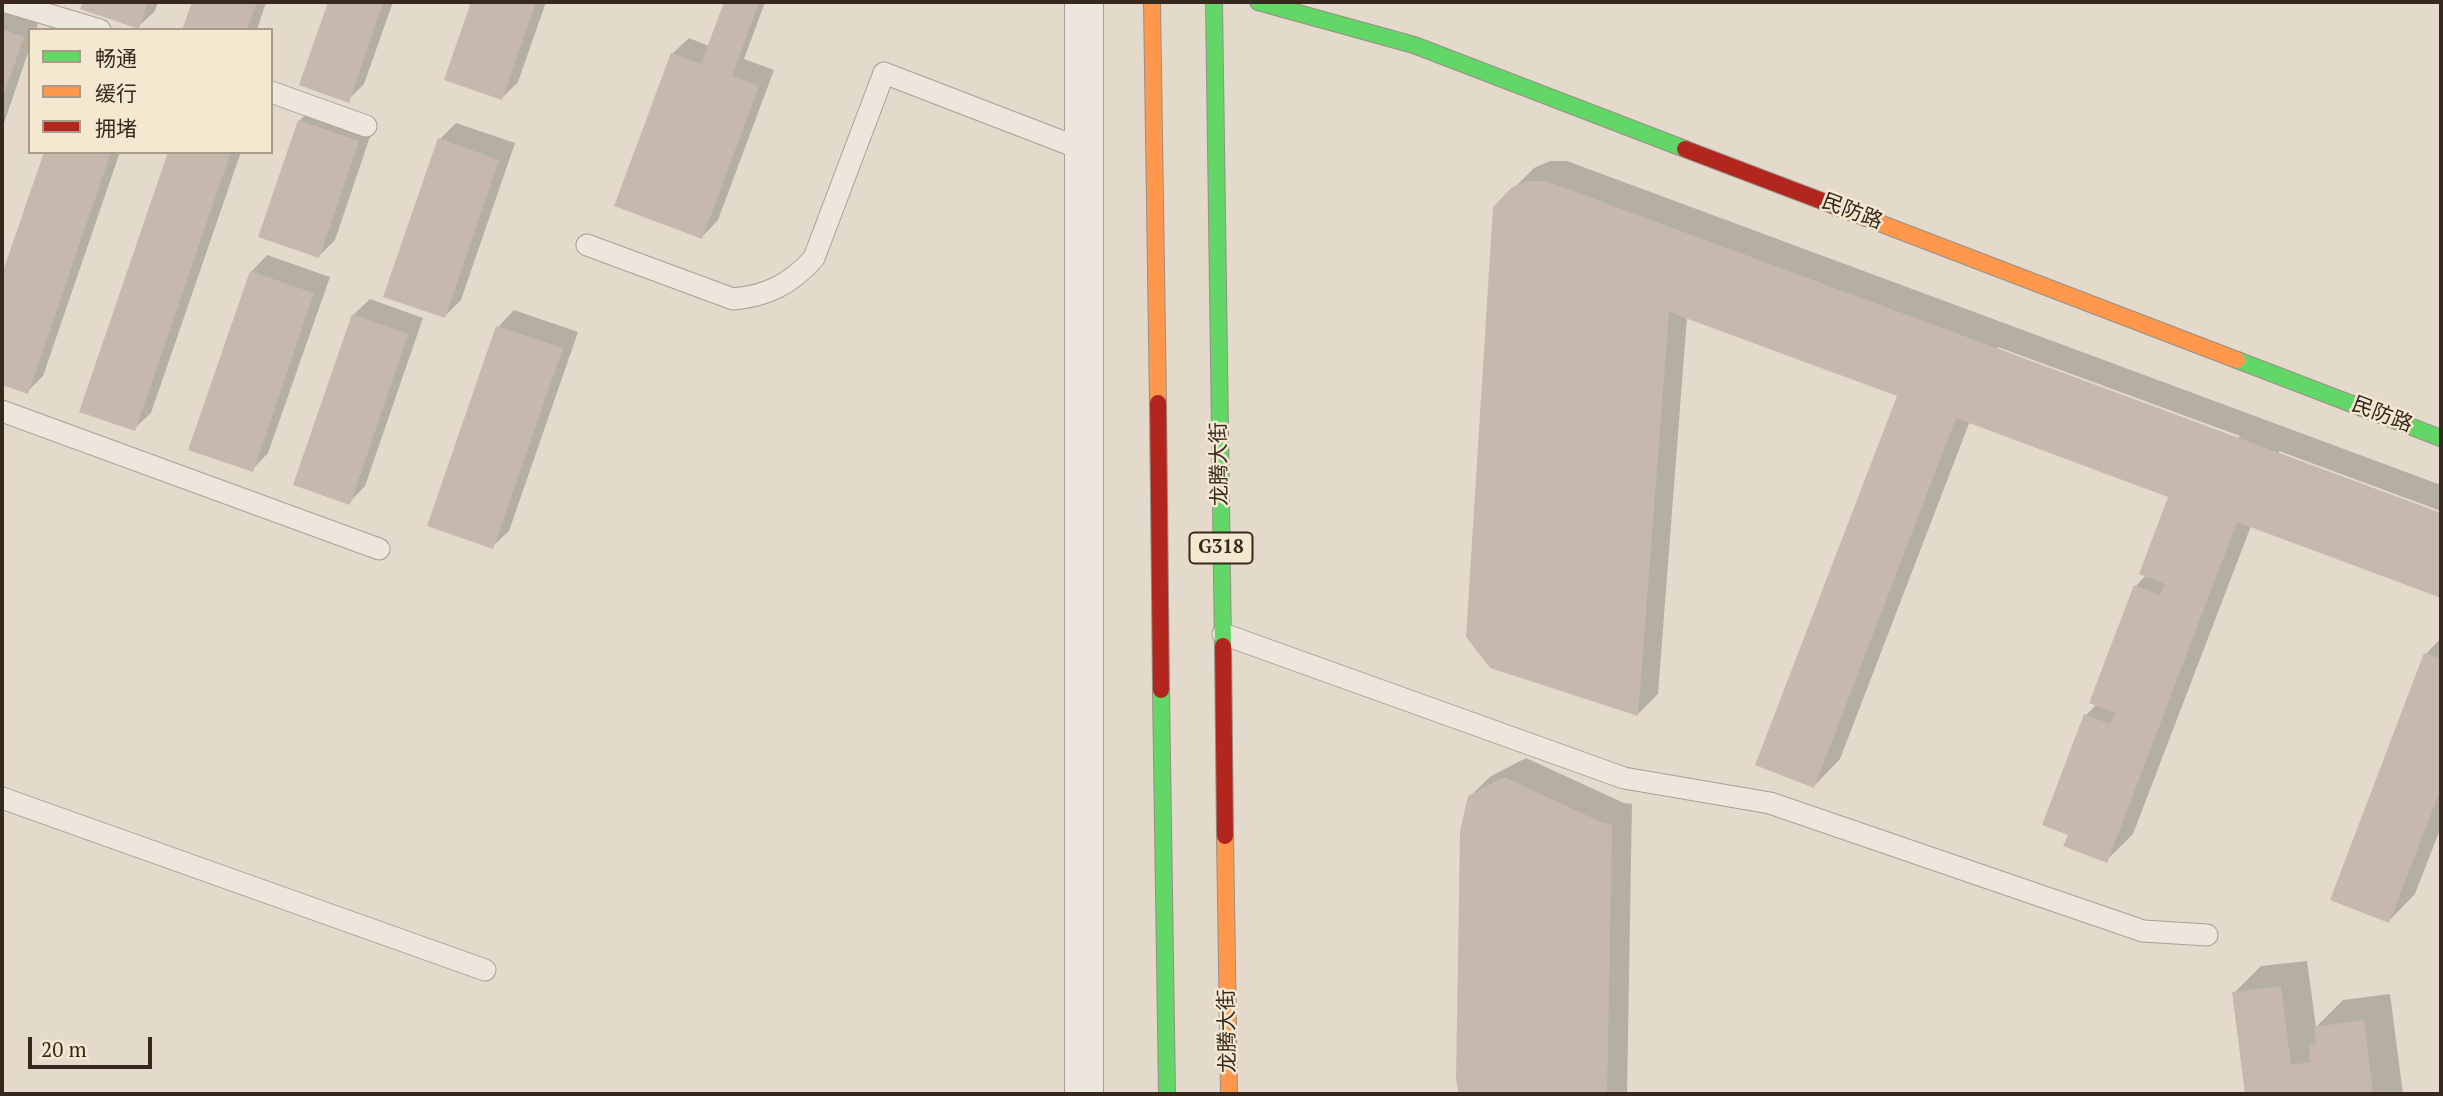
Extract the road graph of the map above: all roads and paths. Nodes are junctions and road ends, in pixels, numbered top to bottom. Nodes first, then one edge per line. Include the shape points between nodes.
1 (6, 2) edge
2 (1084, 2) edge
3 (1152, 2) edge
4 (1214, 2) edge
5 (1258, 2) edge
6 (93, 28) edge
7 (273, 93) edge
8 (366, 126) dead end
9 (1084, 150) junction
10 (587, 245) dead end
11 (2, 411) edge
12 (2441, 438) edge
13 (379, 549) dead end
14 (1223, 634) junction
15 (2, 798) edge
16 (2207, 935) dead end
17 (485, 970) dead end
18 (1084, 1094) edge
19 (1167, 1094) edge
20 (1229, 1094) edge

1 - 6 lane
2 - 9 street
3 - 19 main road, G318
4 - 14 main road, 龙腾大街 / G318
5 - 12 main road, 民防路 via 1414,45
7 - 8 lane
9 - 10 lane via 884,73 814,258 775,290 733,299
9 - 18 street
11 - 13 lane
14 - 16 lane via 1624,778 1770,803 2143,931
14 - 20 main road, 龙腾大街 / G318
15 - 17 lane

